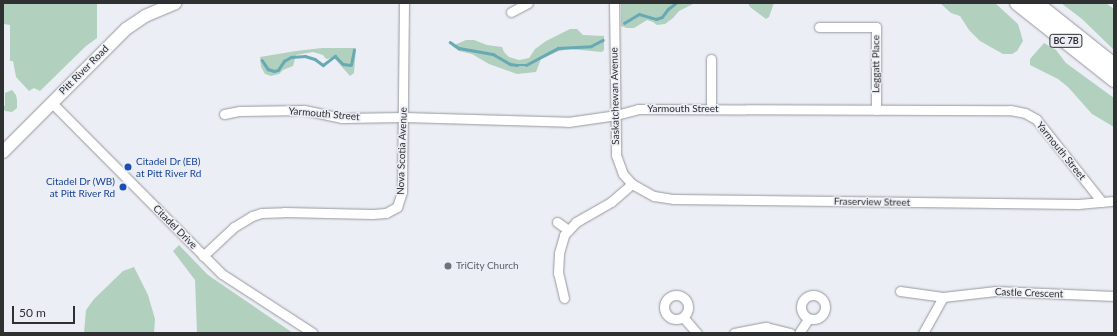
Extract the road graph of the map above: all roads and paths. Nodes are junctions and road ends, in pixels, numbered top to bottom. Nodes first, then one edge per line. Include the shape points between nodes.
1 (175, 3) edge
2 (404, 3) edge
3 (528, 3) edge
4 (614, 3) edge
5 (1017, 3) edge
6 (1036, 3) edge
7 (511, 12) dead end
8 (819, 27) dead end
9 (711, 59) dead end
10 (1114, 65) edge
11 (1114, 80) edge
12 (52, 103) junction
13 (711, 109) junction
14 (876, 110) junction
15 (224, 114) dead end
16 (616, 115) junction
17 (404, 117) junction
18 (3, 152) edge
19 (632, 184) junction
20 (1114, 201) edge
21 (1102, 202) junction
22 (557, 222) dead end
23 (568, 230) junction
24 (203, 256) junction
25 (900, 291) dead end
26 (1114, 296) edge
27 (943, 297) junction
28 (564, 298) dead end
29 (683, 316) dead end
30 (808, 319) dead end
31 (313, 333) edge
32 (697, 333) edge
33 (734, 333) edge
34 (790, 333) edge
35 (799, 333) edge
36 (923, 333) edge

1 - 12 main road, Pitt River Road via 132,24
2 - 17 street, Nova Scotia Avenue
3 - 7 street
4 - 16 street, Saskatchewan Avenue
5 - 11 highway, BC 7B
6 - 10 highway, BC 7B
8 - 14 street, Leggatt Place via 876,27
9 - 13 street
12 - 18 main road, Pitt River Road
12 - 24 street, Citadel Drive
13 - 14 street, Yarmouth Street
13 - 16 street, Yarmouth Street via 638,109
14 - 21 street, Yarmouth Street via 1010,110 1025,113 1036,119
15 - 17 street, Yarmouth Street via 240,110 304,110 342,118
16 - 17 street, Yarmouth Street via 568,122
16 - 19 street, Saskatchewan Avenue via 616,155 623,174
17 - 24 street, Nova Scotia Avenue via 402,192 397,207 386,213 372,214 260,213 234,227
19 - 21 street, Fraserview Street via 654,196 674,199 1078,204
19 - 23 street via 611,202 576,222
20 - 21 street, Fraserview Street
22 - 23 street
23 - 28 street via 558,253 558,273
24 - 31 street, Citadel Drive via 233,282
25 - 27 street, Castle Crescent
26 - 27 street, Castle Crescent via 996,291
27 - 36 street
29 - 32 street
30 - 35 street
33 - 34 street via 766,327

